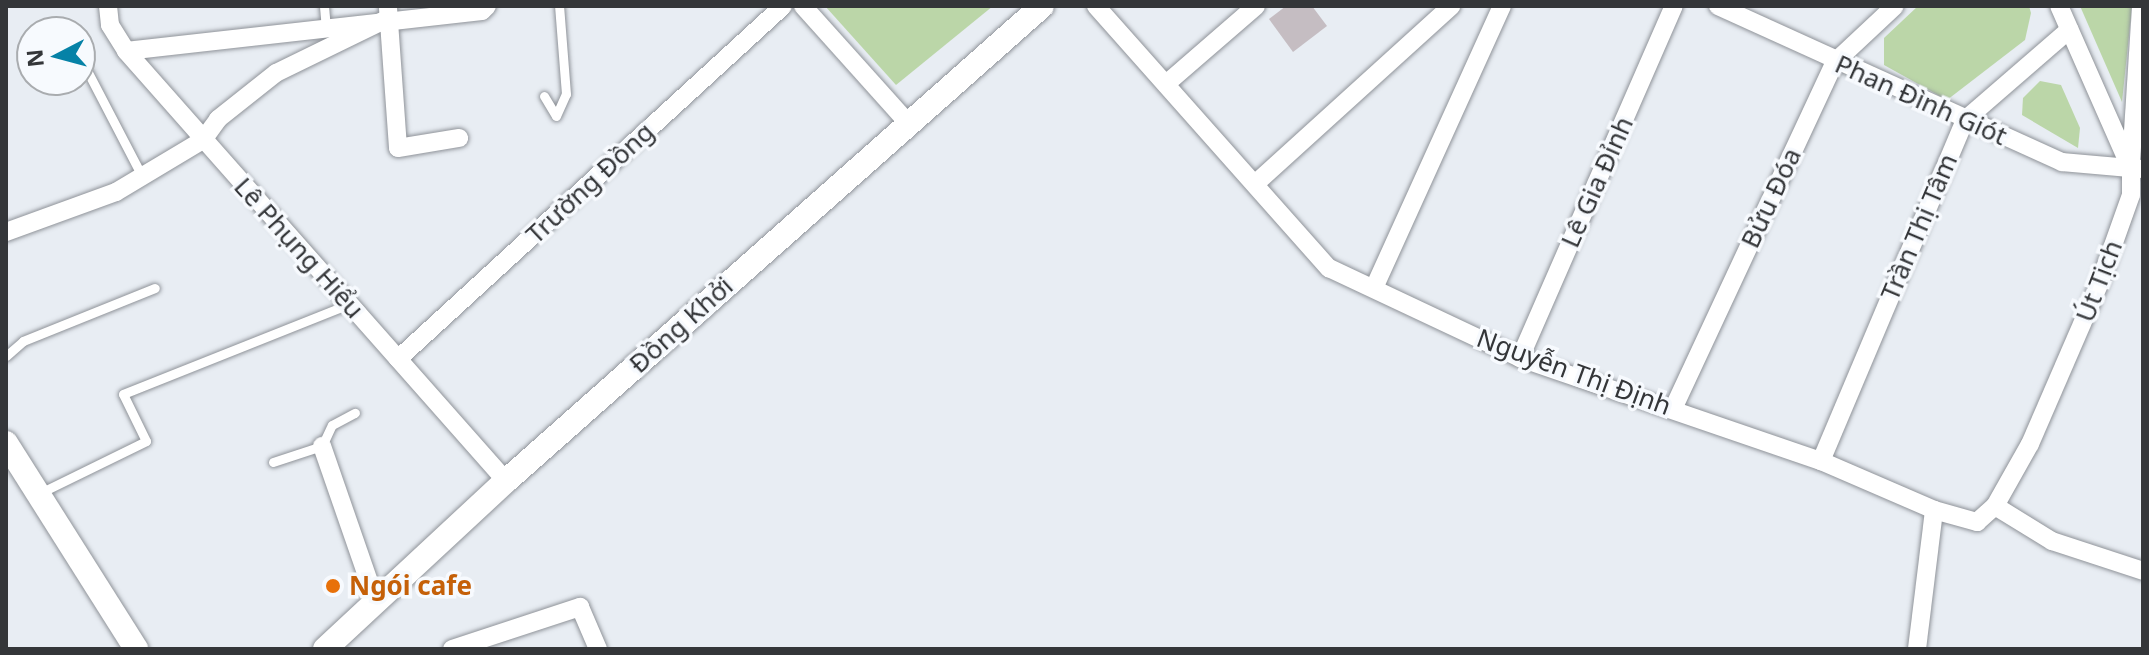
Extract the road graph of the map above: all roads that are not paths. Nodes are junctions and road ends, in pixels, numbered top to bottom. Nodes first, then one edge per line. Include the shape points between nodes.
1 (108, 6) edge
2 (324, 6) edge
3 (487, 6) edge
4 (559, 6) edge
5 (783, 6) edge
6 (803, 6) edge
7 (1042, 6) edge
8 (1096, 6) edge
9 (1256, 6) edge
10 (1451, 6) edge
11 (1502, 6) edge
12 (1674, 6) edge
13 (1718, 6) edge
14 (1895, 6) edge
15 (2059, 6) edge
16 (2141, 6) edge
17 (389, 12) edge
18 (326, 29) junction
19 (2069, 30) junction
20 (126, 51) junction
21 (1834, 63) junction
22 (1166, 84) junction
23 (96, 88) edge
24 (544, 96) dead end
25 (1965, 120) junction
26 (909, 124) junction
27 (459, 138) dead end
28 (203, 140) junction
29 (2137, 169) edge
30 (142, 176) junction
31 (1255, 184) junction
32 (6, 232) edge
33 (155, 288) dead end
34 (1374, 288) junction
35 (349, 304) junction
36 (6, 356) edge
37 (1520, 358) junction
38 (398, 359) junction
39 (1673, 409) junction
40 (355, 413) dead end
41 (6, 443) edge
42 (322, 446) junction
43 (1821, 461) junction
44 (273, 462) dead end
45 (506, 481) junction
46 (39, 494) junction
47 (1995, 506) junction
48 (1934, 510) junction
49 (2143, 571) edge
50 (376, 602) junction
51 (136, 649) edge
52 (325, 649) edge
53 (452, 649) edge
54 (598, 649) edge
55 (1917, 649) edge

1 - 20 street, Lê Phụng Hiểu via 110,25
2 - 18 lane
3 - 17 street via 482,11
4 - 24 lane via 566,94 556,116
5 - 38 street, Trường Đồng
6 - 26 street
7 - 26 street, Đồng Khởi
8 - 22 street, Nguyễn Thị Định
9 - 22 street
10 - 31 street
11 - 34 street
12 - 37 street, Lê Gia Đỉnh
13 - 21 street, Phan Đình Giót
14 - 21 street, Bửu Đóa
15 - 19 street
16 - 29 street, Út Tịch
17 - 18 street
17 - 27 street via 398,148
17 - 28 street via 276,73 218,119
18 - 20 street
19 - 25 street, Trần Thị Tâm
19 - 29 street
20 - 28 street, Lê Phụng Hiểu
21 - 25 street, Phan Đình Giót
21 - 39 street, Bửu Đóa
22 - 31 street, Nguyễn Thị Định
23 - 30 lane
25 - 29 street, Phan Đình Giót via 2062,162
25 - 43 street, Trần Thị Tâm
26 - 45 street, Đồng Khởi
28 - 30 street
28 - 35 street, Lê Phụng Hiểu
29 - 47 street, Út Tịch via 2100,282 2030,444
30 - 32 street via 116,192
31 - 34 street, Nguyễn Thị Định via 1329,268
33 - 36 lane via 23,341
34 - 37 street, Nguyễn Thị Định
35 - 38 street, Lê Phụng Hiểu
35 - 46 lane via 123,394 146,441
37 - 39 street, Nguyễn Thị Định
38 - 45 street, Lê Phụng Hiểu
39 - 43 street, Nguyễn Thị Định
40 - 42 lane via 332,425
41 - 46 street
42 - 44 lane
42 - 50 street
43 - 48 street, Nguyễn Thị Định
45 - 50 street, Đồng Khởi
46 - 51 street
47 - 48 street, Nguyễn Thị Định via 1977,522
47 - 49 street via 2052,541
48 - 55 street
50 - 52 street, Đồng Khởi
53 - 54 street via 580,607

